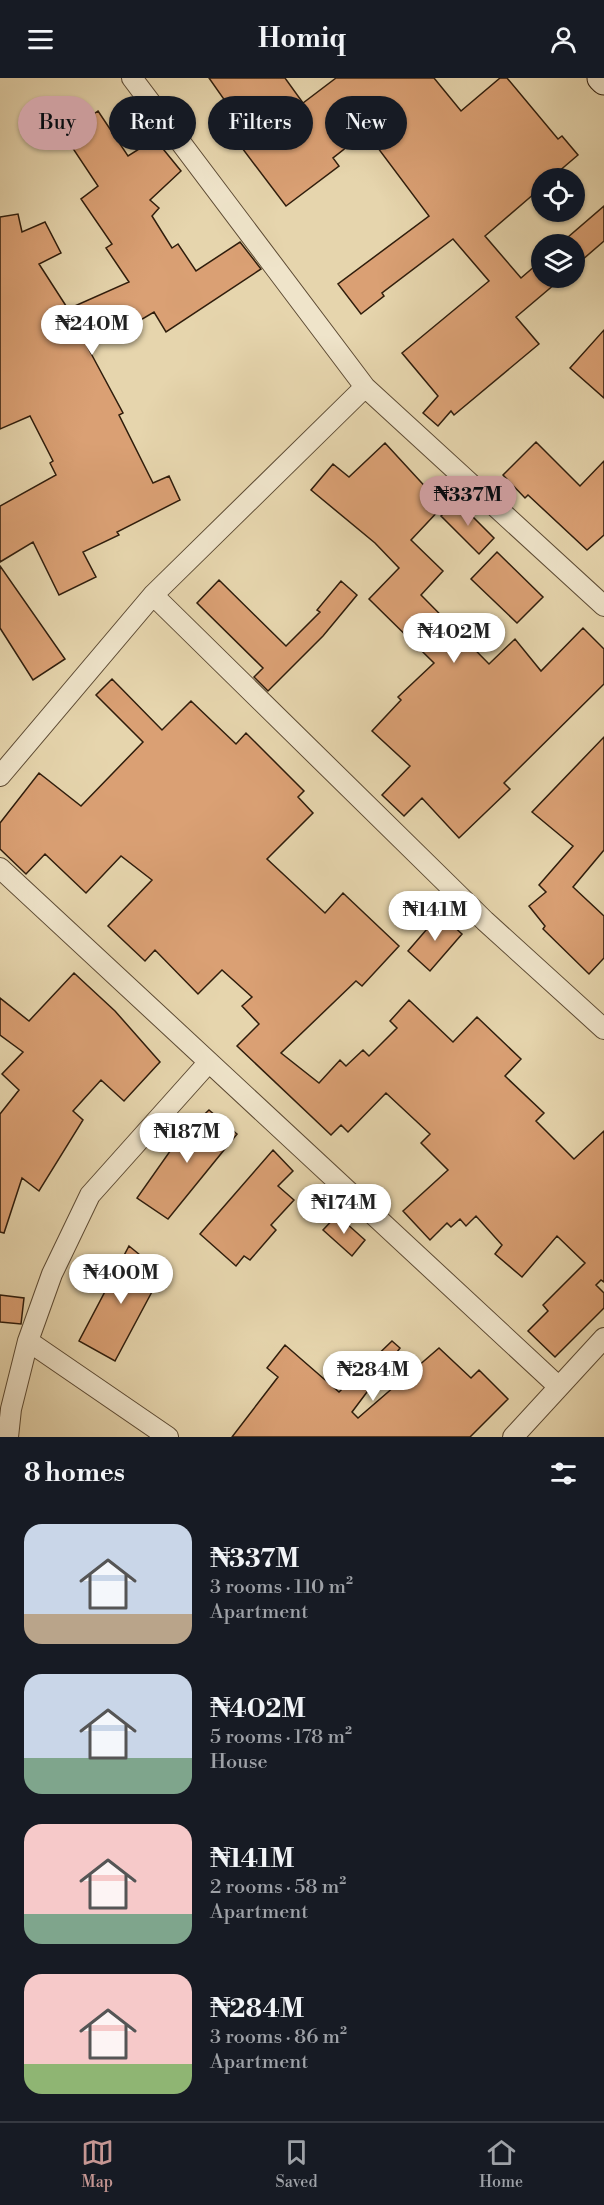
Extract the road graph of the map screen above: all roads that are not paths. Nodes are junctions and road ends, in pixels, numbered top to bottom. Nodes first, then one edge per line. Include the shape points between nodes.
1 (132, 78) edge
2 (365, 387) junction
3 (153, 594) junction
4 (604, 606) edge
5 (0, 776) edge
6 (0, 868) edge
7 (604, 1029) edge
8 (208, 1063) junction
9 (604, 1338) edge
10 (28, 1341) junction
11 (559, 1388) junction
12 (8, 1437) edge
13 (168, 1437) edge
14 (513, 1437) edge

1 - 2 street
2 - 3 street
2 - 4 street
3 - 5 street
3 - 7 street via 485,921
6 - 8 street
8 - 10 street via 90,1195 52,1274
8 - 11 street
9 - 11 street
10 - 12 street via 10,1409
10 - 13 street
11 - 14 street

